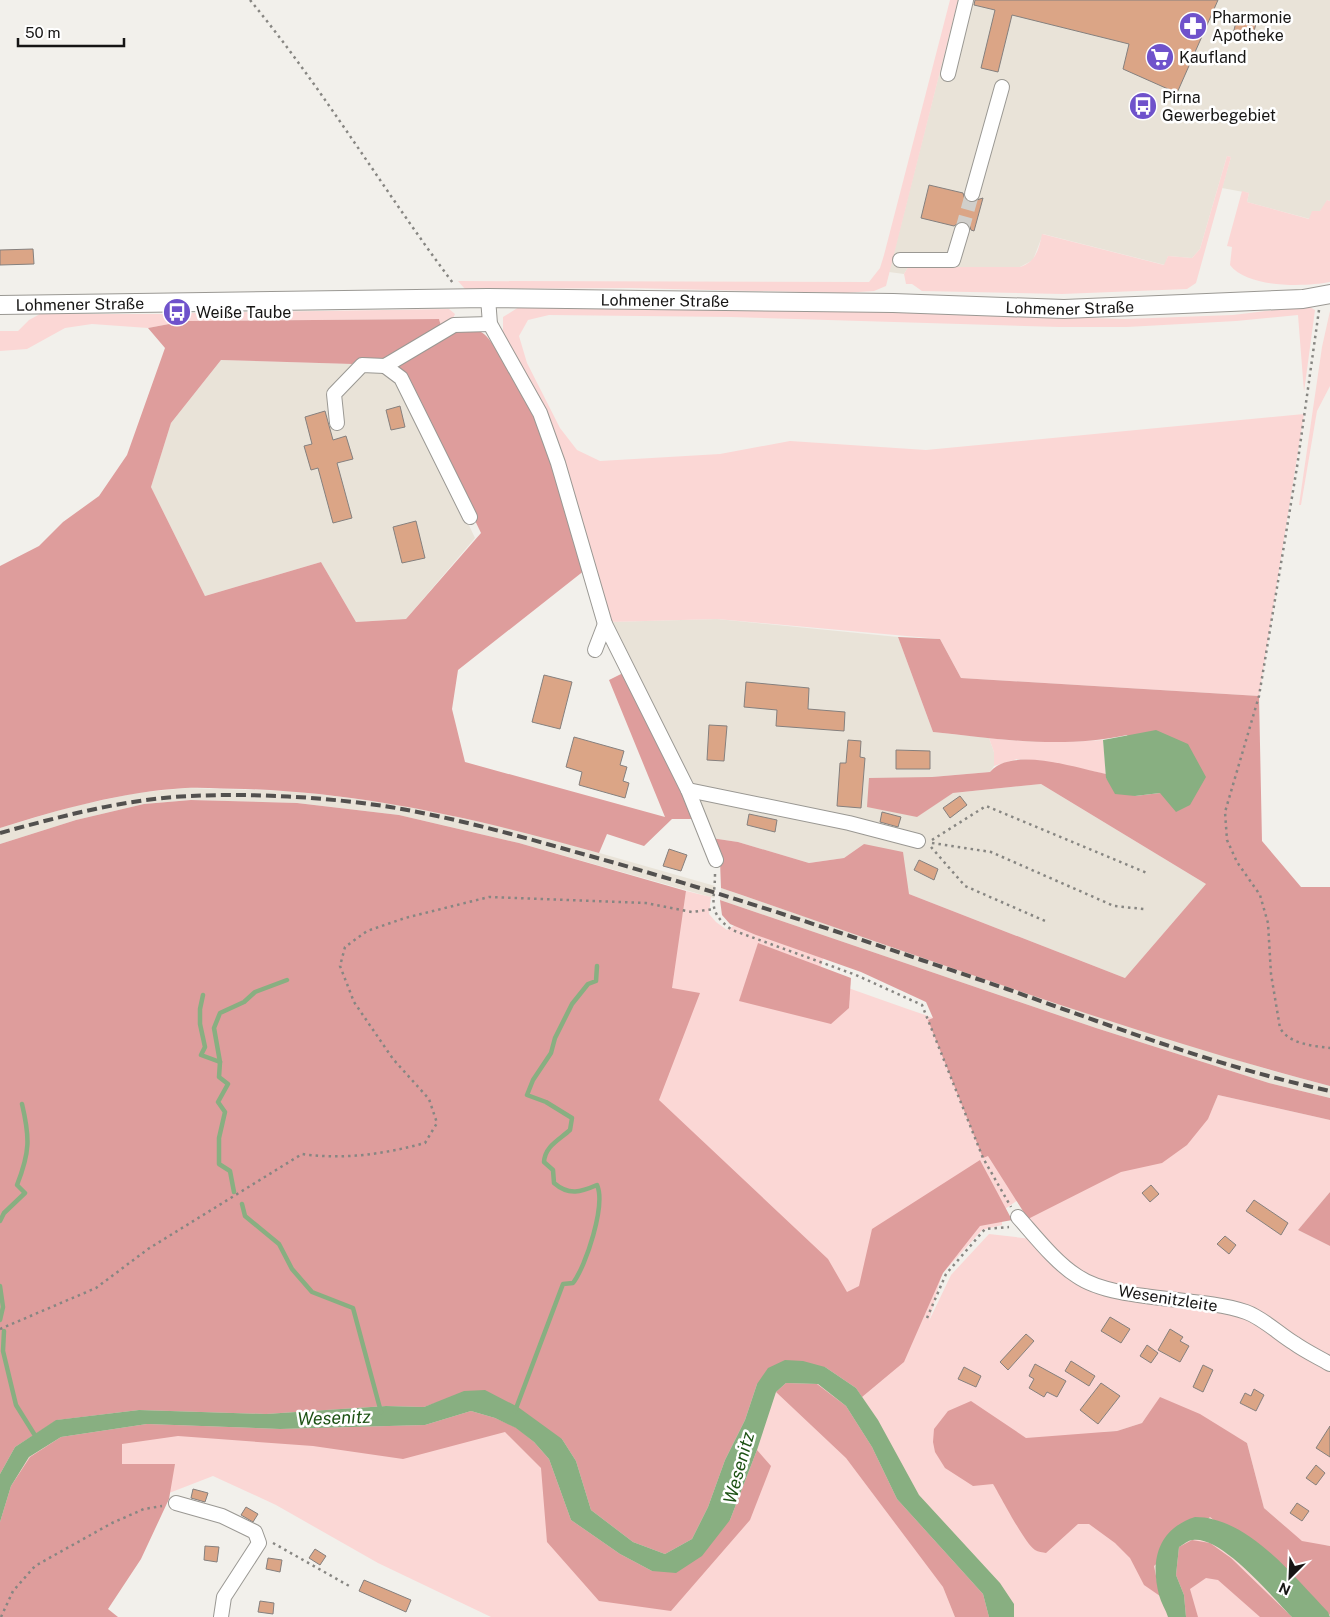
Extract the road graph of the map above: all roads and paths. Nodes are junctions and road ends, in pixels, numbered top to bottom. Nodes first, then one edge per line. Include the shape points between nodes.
1 (250, 0) edge
2 (966, 0) edge
3 (948, 74) dead end
4 (1002, 87) dead end
5 (972, 194) tunnel mouth
6 (962, 230) tunnel mouth
7 (900, 260) dead end
8 (1326, 295) edge
9 (465, 298) junction
10 (488, 298) junction
11 (0, 305) edge
12 (490, 324) junction
13 (384, 366) junction
14 (337, 423) dead end
15 (470, 517) dead end
16 (605, 624) junction
17 (595, 650) dead end
18 (688, 790) junction
19 (922, 841) junction
20 (716, 860) joint
21 (1147, 873) dead end
22 (714, 909) junction
23 (1144, 909) dead end
24 (1045, 921) dead end
25 (1330, 1048) edge
26 (1022, 1221) junction
27 (927, 1318) dead end
28 (0, 1329) edge
29 (1330, 1364) edge
30 (176, 1503) joint
31 (260, 1543) junction
32 (350, 1587) dead end
33 (1, 1617) edge
34 (221, 1617) edge

1 - 9 path via 328,102 429,251
2 - 3 lane
4 - 5 lane
6 - 7 lane via 953,260
8 - 10 main road, Lohmener Straße via 1064,309 893,303
8 - 25 path via 1259,696 1225,812 1227,840 1260,895 1268,923 1271,974 1280,1028 1284,1035 1308,1046
9 - 10 main road, Lohmener Straße
9 - 11 main road, Lohmener Straße
10 - 12 lane
12 - 13 lane via 454,325
12 - 16 lane via 540,413
13 - 14 lane via 362,365 334,394
13 - 15 lane via 400,378
16 - 17 lane
16 - 18 lane
18 - 19 lane
18 - 20 lane
19 - 21 path via 938,837 986,806
19 - 23 path via 991,852 1114,906
19 - 24 path via 965,886
20 - 22 path
22 - 26 path via 732,930 856,975 922,1005 984,1158
22 - 28 path via 692,912 646,903 489,896 367,931 345,947 340,966 359,1010 392,1059 429,1099 437,1124 425,1142 390,1152 330,1158 302,1154 148,1249 96,1288
26 - 27 path via 985,1229 946,1274
26 - 29 lane, Wesenitzleite via 1076,1276 1094,1285 1207,1302 1248,1313
30 - 31 lane via 230,1520 255,1532
30 - 33 path via 144,1509 112,1523 35,1566 13,1591
31 - 32 path via 272,1542
31 - 34 lane via 224,1597

